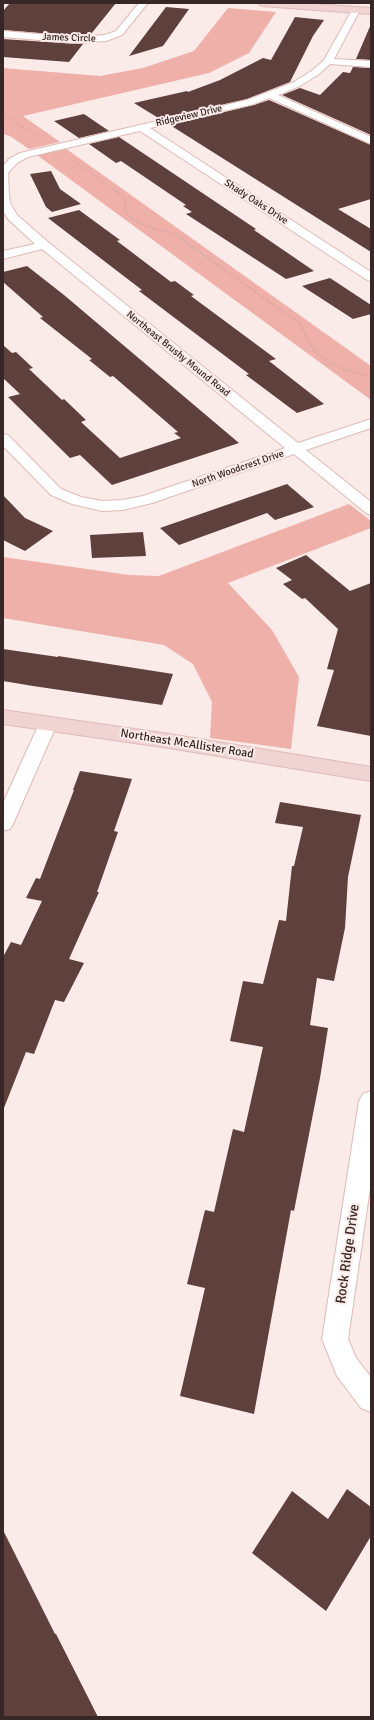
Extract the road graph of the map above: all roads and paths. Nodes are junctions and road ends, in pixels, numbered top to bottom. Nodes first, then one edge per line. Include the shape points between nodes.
1 (144, 3) edge
2 (262, 3) edge
3 (356, 10) junction
4 (371, 11) edge
5 (3, 34) edge
6 (328, 61) junction
7 (371, 64) edge
8 (270, 95) junction
9 (3, 115) edge
10 (141, 127) junction
11 (371, 141) edge
12 (54, 147) junction
13 (3, 186) edge
14 (44, 245) junction
15 (3, 255) edge
16 (371, 277) edge
17 (371, 378) edge
18 (371, 423) edge
19 (3, 438) edge
20 (296, 449) junction
21 (371, 510) edge
22 (3, 717) edge
23 (48, 724) junction
24 (371, 774) edge
25 (3, 824) edge
26 (371, 1101) edge
27 (371, 1398) edge

1 - 5 street, James Circle via 119,34 98,40
2 - 3 street
3 - 4 street
3 - 6 street, Ridgeview Drive
6 - 7 street
6 - 8 street, Ridgeview Drive via 297,84
8 - 10 street, Ridgeview Drive
8 - 11 street
9 - 12 path
10 - 12 street, Ridgeview Drive
10 - 16 street, Shady Oaks Drive
12 - 13 street, Ridgeview Drive via 24,155 13,161 3,173
12 - 17 path via 124,197 124,208 139,224 173,233 299,323 314,350 328,362
13 - 14 street, Northeast Brushy Mound Road via 4,203 12,217
14 - 15 street
14 - 20 street, Northeast Brushy Mound Road
18 - 20 street, North Woodcrest Drive
19 - 20 street, North Woodcrest Drive via 56,492 77,501 102,506 147,500
20 - 21 street, Northeast Brushy Mound Road
22 - 23 street, Northeast McAllister Road
23 - 24 street, Northeast McAllister Road
23 - 25 street
26 - 27 street, Rock Ridge Drive via 336,1339 346,1366

